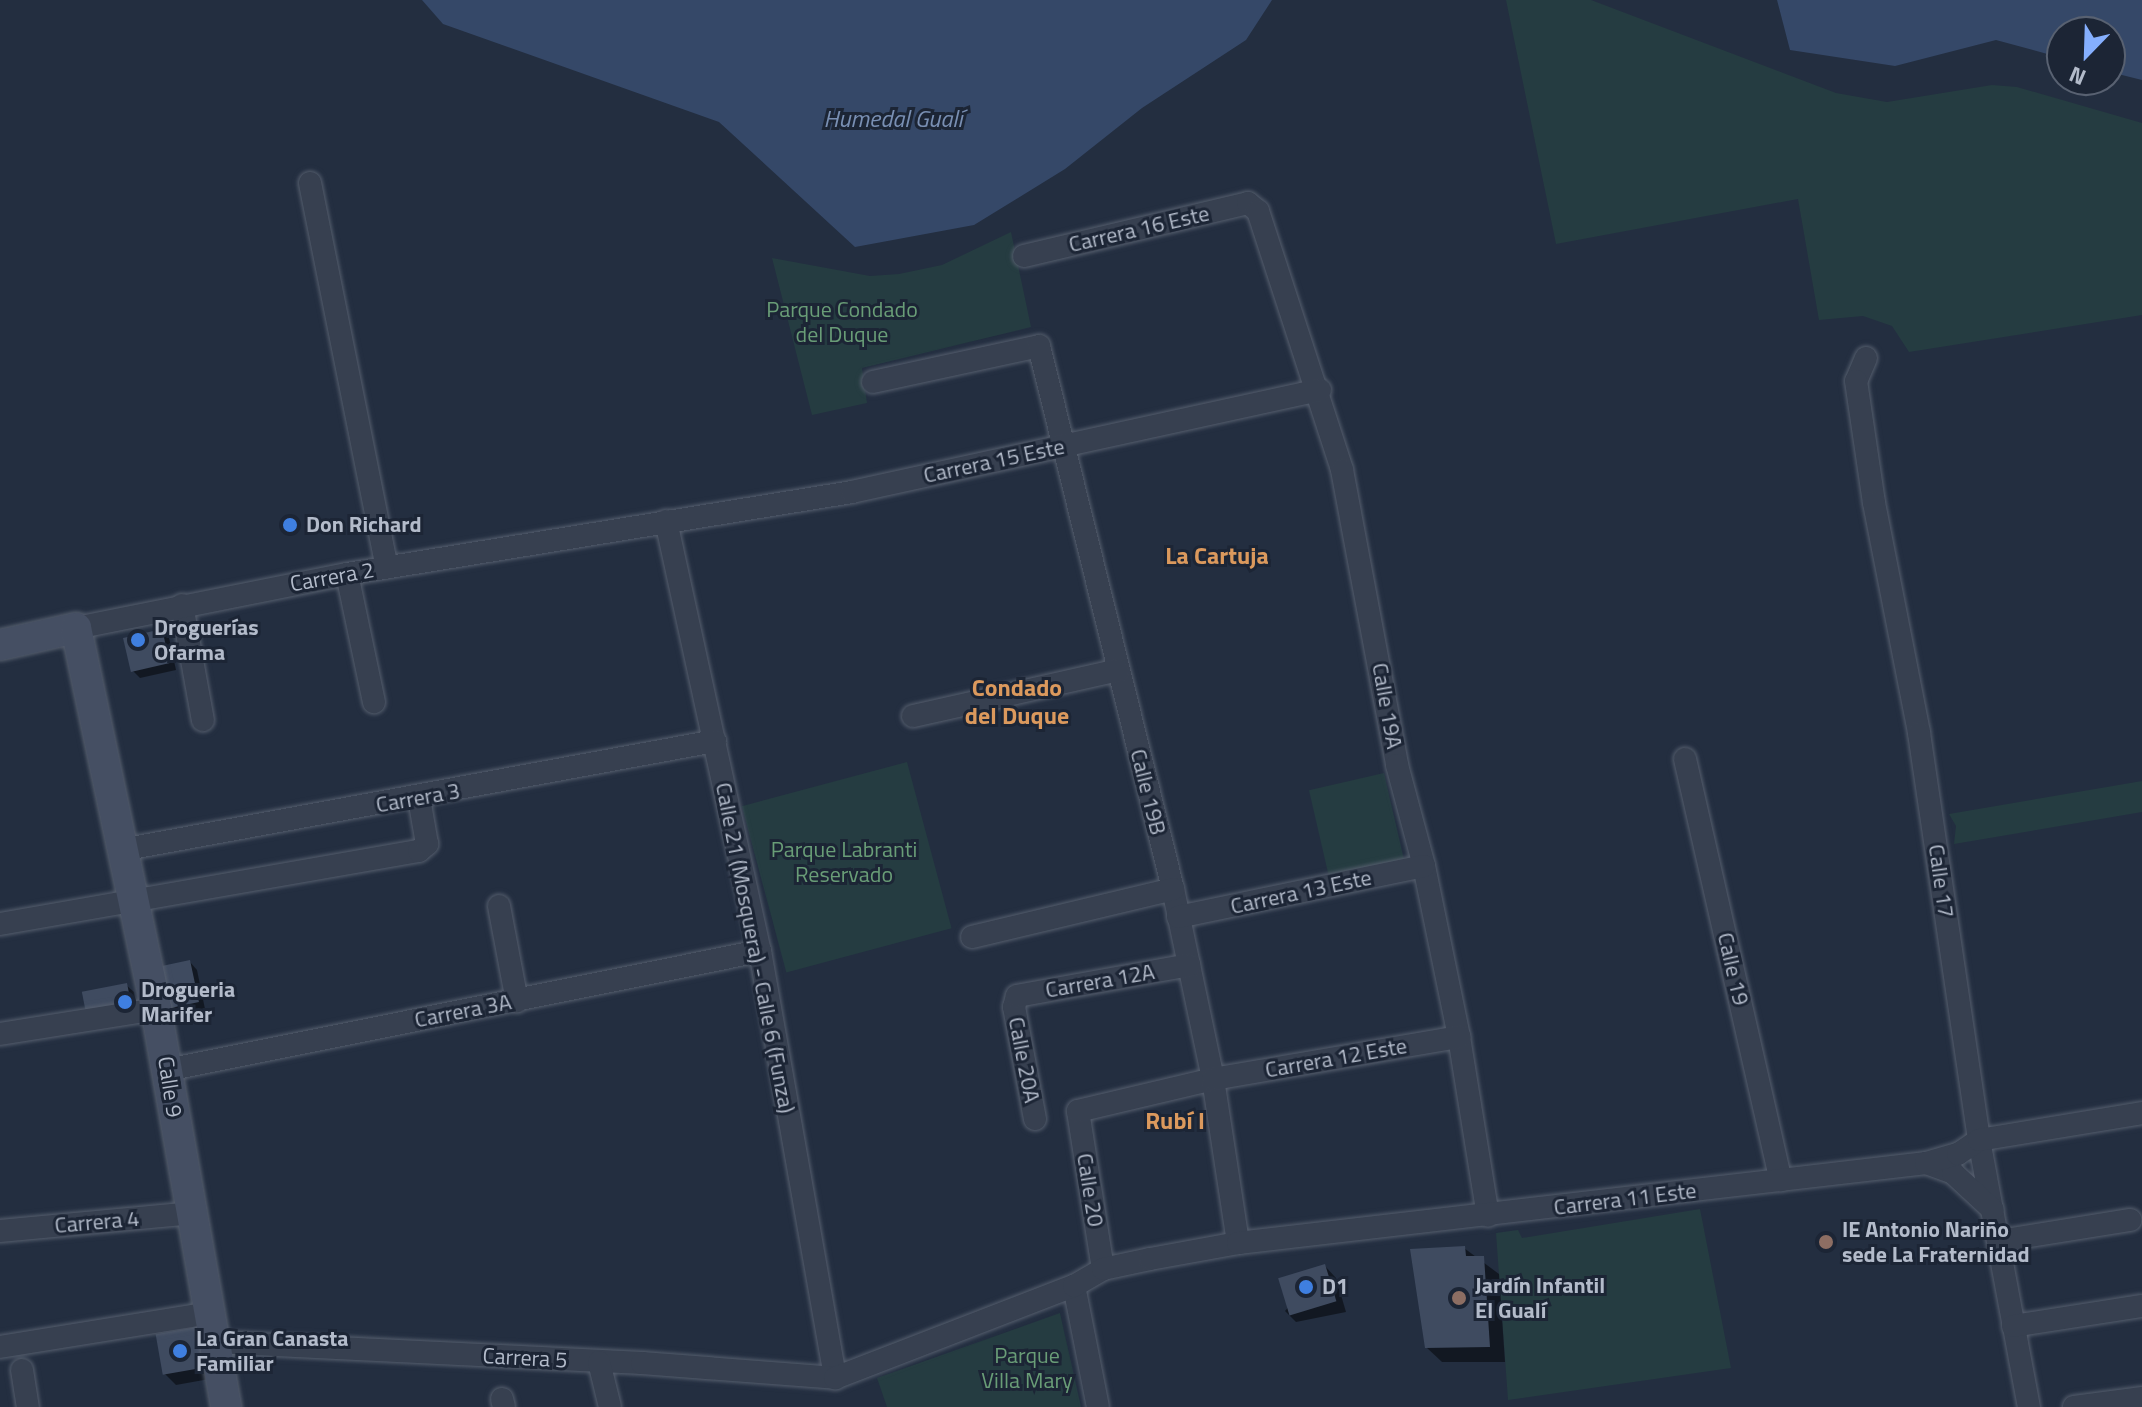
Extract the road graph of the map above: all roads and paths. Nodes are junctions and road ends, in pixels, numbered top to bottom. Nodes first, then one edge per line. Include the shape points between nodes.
1 (310, 183) dead end
2 (1254, 205) joint
3 (1024, 256) dead end
4 (1866, 358) dead end
5 (873, 382) dead end
6 (1320, 390) junction
7 (1061, 446) junction
8 (666, 521) junction
9 (387, 567) junction
10 (347, 574) junction
11 (182, 605) junction
12 (76, 628) junction
13 (0, 645) edge
14 (1118, 670) junction
15 (374, 702) dead end
16 (913, 716) dead end
17 (203, 720) dead end
18 (715, 741) junction
19 (1685, 759) dead end
20 (419, 798) junction
21 (121, 850) junction
22 (1424, 866) junction
23 (1173, 889) junction
24 (132, 901) junction
25 (499, 906) dead end
26 (1178, 917) junction
27 (0, 924) edge
28 (972, 937) dead end
29 (760, 951) junction
30 (1189, 965) junction
31 (517, 1001) junction
32 (1014, 1001) joint
33 (156, 1009) junction
34 (0, 1034) edge
35 (1459, 1037) junction
36 (167, 1070) junction
37 (1213, 1079) junction
38 (1078, 1111) joint
39 (2142, 1113) edge
40 (1035, 1119) dead end
41 (1979, 1140) junction
42 (1926, 1163) junction
43 (1781, 1180) junction
44 (1993, 1211) junction
45 (193, 1213) junction
46 (1488, 1216) junction
47 (2130, 1220) dead end
48 (0, 1231) edge
49 (1999, 1241) junction
50 (1238, 1243) junction
51 (1103, 1269) junction
52 (1074, 1286) junction
53 (2140, 1306) edge
54 (209, 1313) junction
55 (2013, 1326) junction
56 (215, 1342) junction
57 (0, 1347) edge
58 (599, 1362) junction
59 (22, 1370) dead end
60 (835, 1378) junction
61 (2142, 1398) edge
62 (2116, 1404) edge
63 (28, 1407) edge
64 (226, 1407) edge
65 (610, 1407) edge
66 (1098, 1407) edge
67 (2029, 1407) edge
68 (2074, 1407) edge

1 - 9 street
2 - 3 street, Carrera 16 Este
2 - 6 street, Calle 19A
4 - 41 street, Calle 17 via 1856,381 1919,733
5 - 7 street, Calle 19B via 1039,346
6 - 7 street, Carrera 15 Este
6 - 22 street, Calle 19A via 1360,553 1397,765
7 - 8 street, Carrera 15 Este via 852,492
7 - 14 street, Calle 19B
8 - 9 street, Carrera 2
8 - 18 street, Calle 21 (Mosquera) - Calle 6 (Funza)
9 - 10 street, Carrera 2
10 - 11 street, Carrera 2
10 - 15 street
11 - 12 street, Carrera 2
11 - 17 street
12 - 13 main road, Carrera 2
12 - 21 main road, Calle 9
14 - 16 street
14 - 23 street, Calle 19B
18 - 20 street, Carrera 3
18 - 29 street, Calle 21 (Mosquera) - Calle 6 (Funza)
19 - 43 street, Calle 19
20 - 21 street, Carrera 3
20 - 24 street via 425,849
21 - 24 main road, Calle 9
22 - 26 street, Carrera 13 Este
22 - 35 street, Calle 19A
23 - 26 street, Calle 19B
23 - 28 street
24 - 27 street
24 - 33 main road, Calle 9
25 - 31 street
26 - 30 street, Calle 19B
29 - 31 street, Carrera 3A
29 - 60 street, Calle 21 (Mosquera) - Calle 6 (Funza)
30 - 32 street, Carrera 12A via 1017,996
30 - 37 street, Calle 19B
31 - 36 street, Carrera 3A
32 - 40 street, Calle 20A
33 - 34 street
33 - 36 main road, Calle 9
35 - 37 street, Carrera 12 Este
35 - 46 street, Calle 19A
36 - 45 main road, Calle 9
37 - 38 street, Carrera 12 Este
37 - 50 street, Calle 19B
38 - 51 street, Calle 20
39 - 41 street, Carrera 11 Este
41 - 42 street, Carrera 11 Este via 1958,1154
41 - 44 street, Calle 17
42 - 43 street, Carrera 11 Este
42 - 44 street via 1953,1173
43 - 46 street, Carrera 11 Este
44 - 49 street, Calle 17
45 - 48 street, Carrera 4
45 - 54 main road, Calle 9
46 - 50 street, Carrera 11 Este
47 - 49 street
49 - 55 street, Calle 17
50 - 51 street, Carrera 11 Este
51 - 52 street
52 - 60 street
52 - 66 street
53 - 55 street
54 - 56 main road, Calle 9
54 - 57 street
55 - 67 street, Calle 17
56 - 58 street, Carrera 5
56 - 64 main road, Calle 9
58 - 60 street, Carrera 5
58 - 65 street
59 - 63 street
61 - 62 street
62 - 68 street

